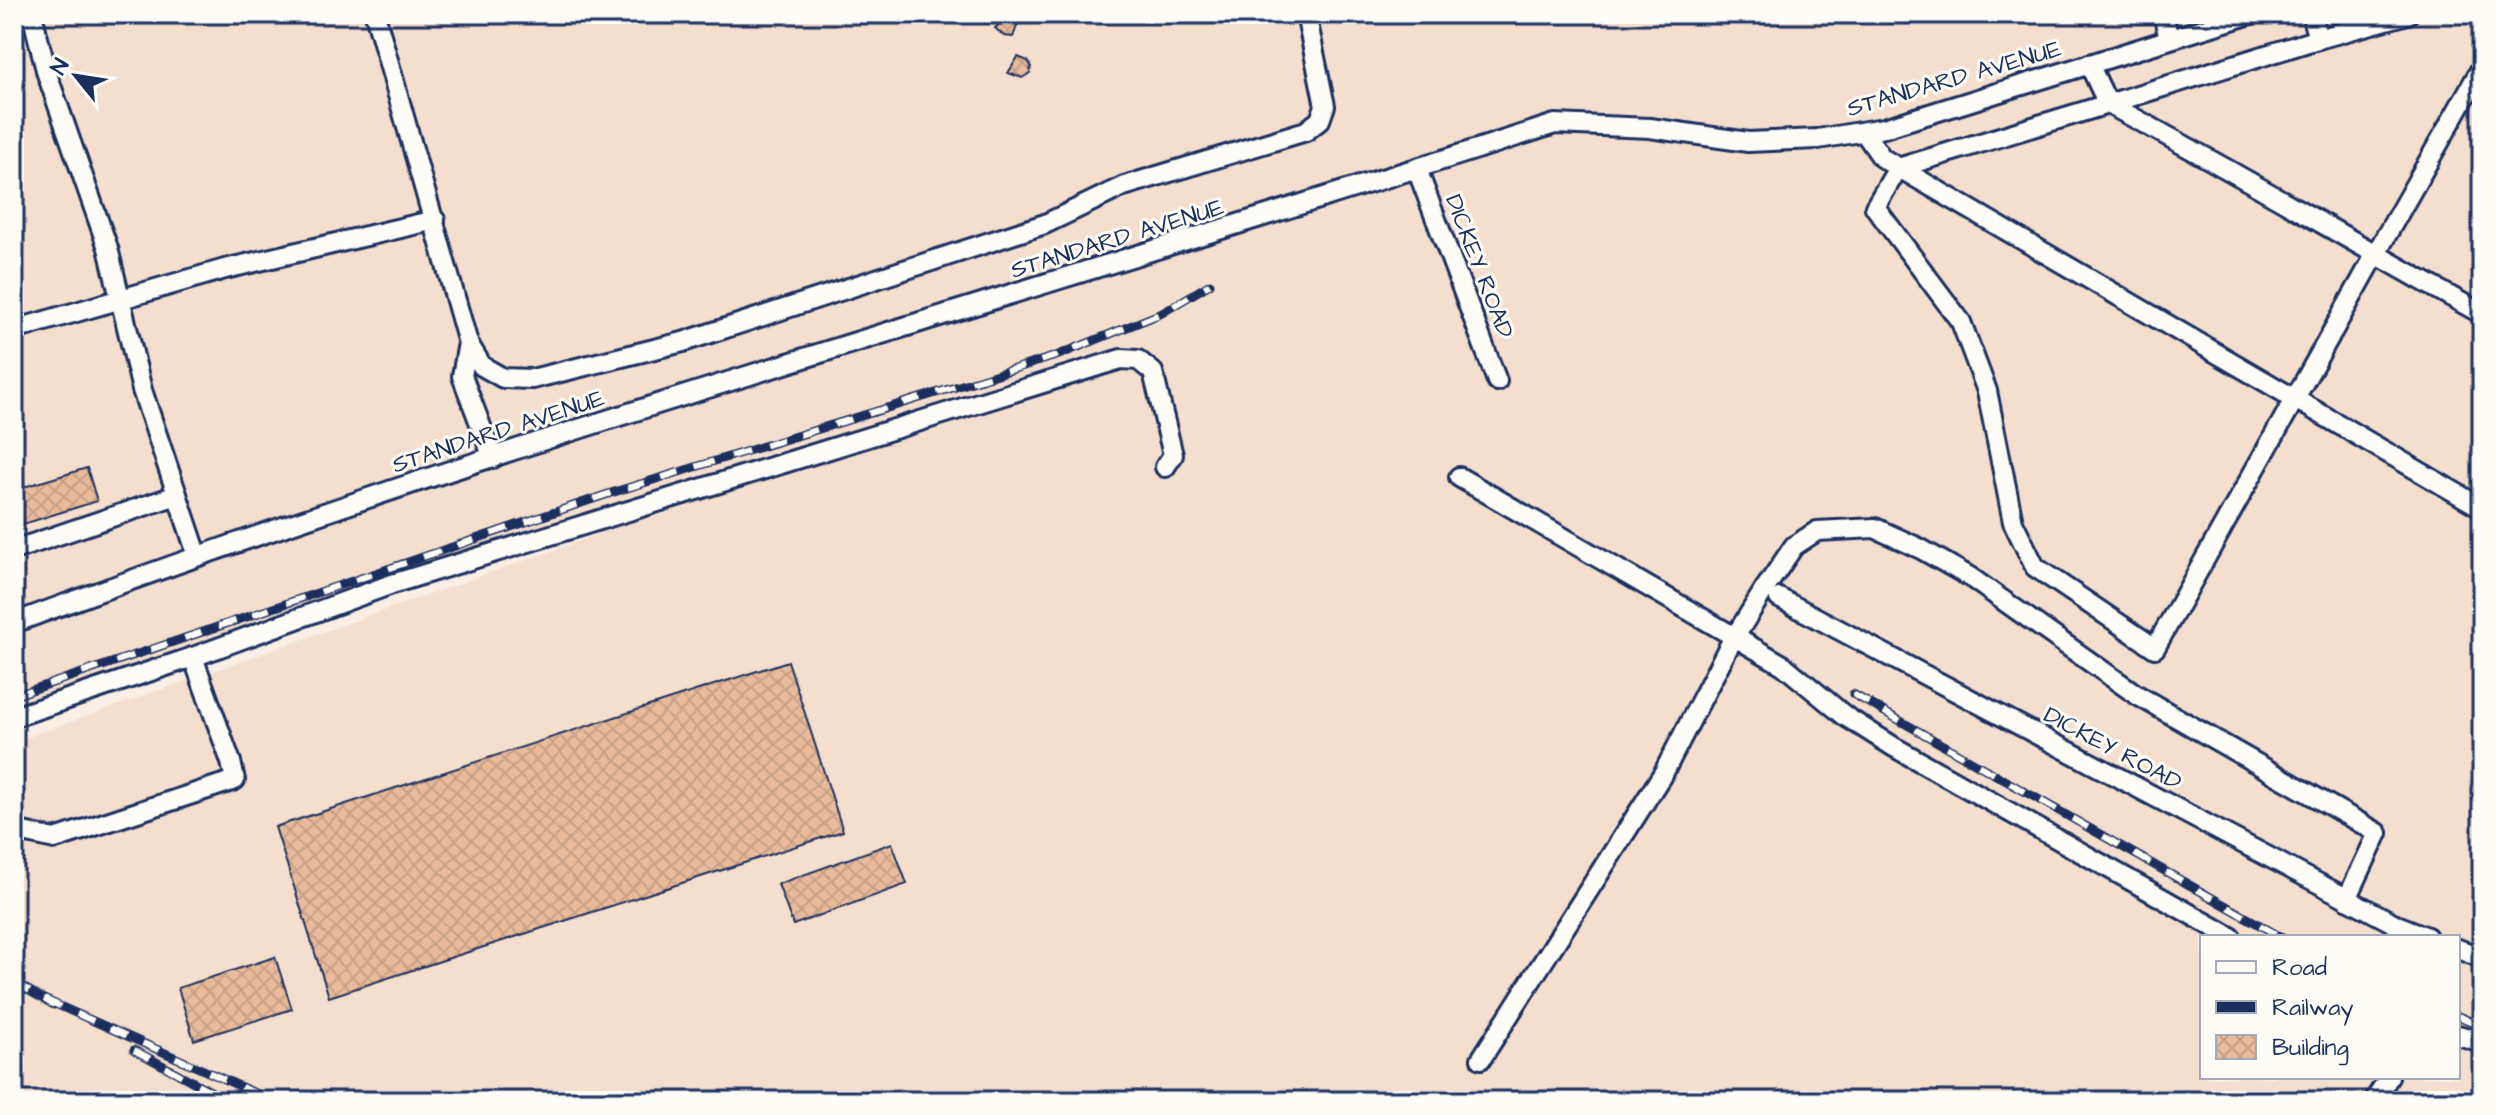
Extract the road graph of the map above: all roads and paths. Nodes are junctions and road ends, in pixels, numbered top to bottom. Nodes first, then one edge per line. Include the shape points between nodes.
1 (32, 14) edge
2 (375, 14) edge
3 (1306, 14) edge
4 (2163, 14) edge
5 (2251, 14) edge
6 (2311, 14) edge
7 (2408, 14) edge
8 (2169, 39) junction
9 (2318, 39) junction
10 (2089, 64) junction
11 (2482, 67) edge
12 (2108, 104) junction
13 (1864, 132) junction
14 (1898, 168) junction
15 (1417, 169) junction
16 (435, 220) junction
17 (2376, 254) junction
18 (120, 298) junction
19 (2482, 314) edge
20 (14, 330) edge
21 (468, 343) junction
22 (1497, 381) dead end
23 (2294, 398) junction
24 (493, 458) junction
25 (1165, 467) dead end
26 (1459, 477) dead end
27 (177, 495) junction
28 (2482, 508) edge
29 (14, 550) edge
30 (197, 554) junction
31 (1779, 598) dead end
32 (14, 623) edge
33 (1736, 637) junction
34 (193, 657) junction
35 (14, 717) edge
36 (14, 830) edge
37 (2347, 899) junction
38 (2227, 935) edge
39 (2423, 935) edge
40 (2460, 950) edge
41 (2482, 958) edge
42 (2460, 1036) edge
43 (2482, 1042) edge
44 (1481, 1059) dead end
45 (2388, 1079) edge
46 (2374, 1101) edge

1 - 18 street
2 - 16 street
3 - 21 street via 1325,106 1320,120 1306,131 1124,186 1045,224 683,342 532,379 503,378 482,366
4 - 8 street
5 - 8 street, STANDARD AVENUE
6 - 9 street
7 - 9 street
8 - 10 street, STANDARD AVENUE
9 - 12 street
10 - 12 street
10 - 13 street, STANDARD AVENUE
11 - 17 street
12 - 14 street
12 - 17 street
13 - 14 street via 1882,158
13 - 15 street, STANDARD AVENUE via 1748,142 1650,128 1555,124
14 - 23 street
14 - 23 street via 1875,207 1961,322 1987,391 2023,548 2035,567 2155,648
15 - 22 street, DICKEY ROAD
15 - 24 street, STANDARD AVENUE
16 - 18 street
16 - 21 street
17 - 19 street
17 - 23 street
18 - 20 street
18 - 27 street via 142,390
21 - 24 street via 462,376
23 - 28 street
24 - 30 street, STANDARD AVENUE
25 - 34 street via 1173,455 1153,372 1138,360 1121,359 392,584
26 - 33 street
27 - 29 street
27 - 30 street
30 - 32 street, STANDARD AVENUE
31 - 37 street, DICKEY ROAD
33 - 37 street via 1794,546 1817,531 1875,528 1970,577 2137,695 2378,833
33 - 38 street via 1894,747
33 - 44 street via 1664,772
34 - 35 street
34 - 36 street via 235,780 55,839
37 - 39 street, DICKEY ROAD
40 - 41 street
42 - 43 street
45 - 46 street

